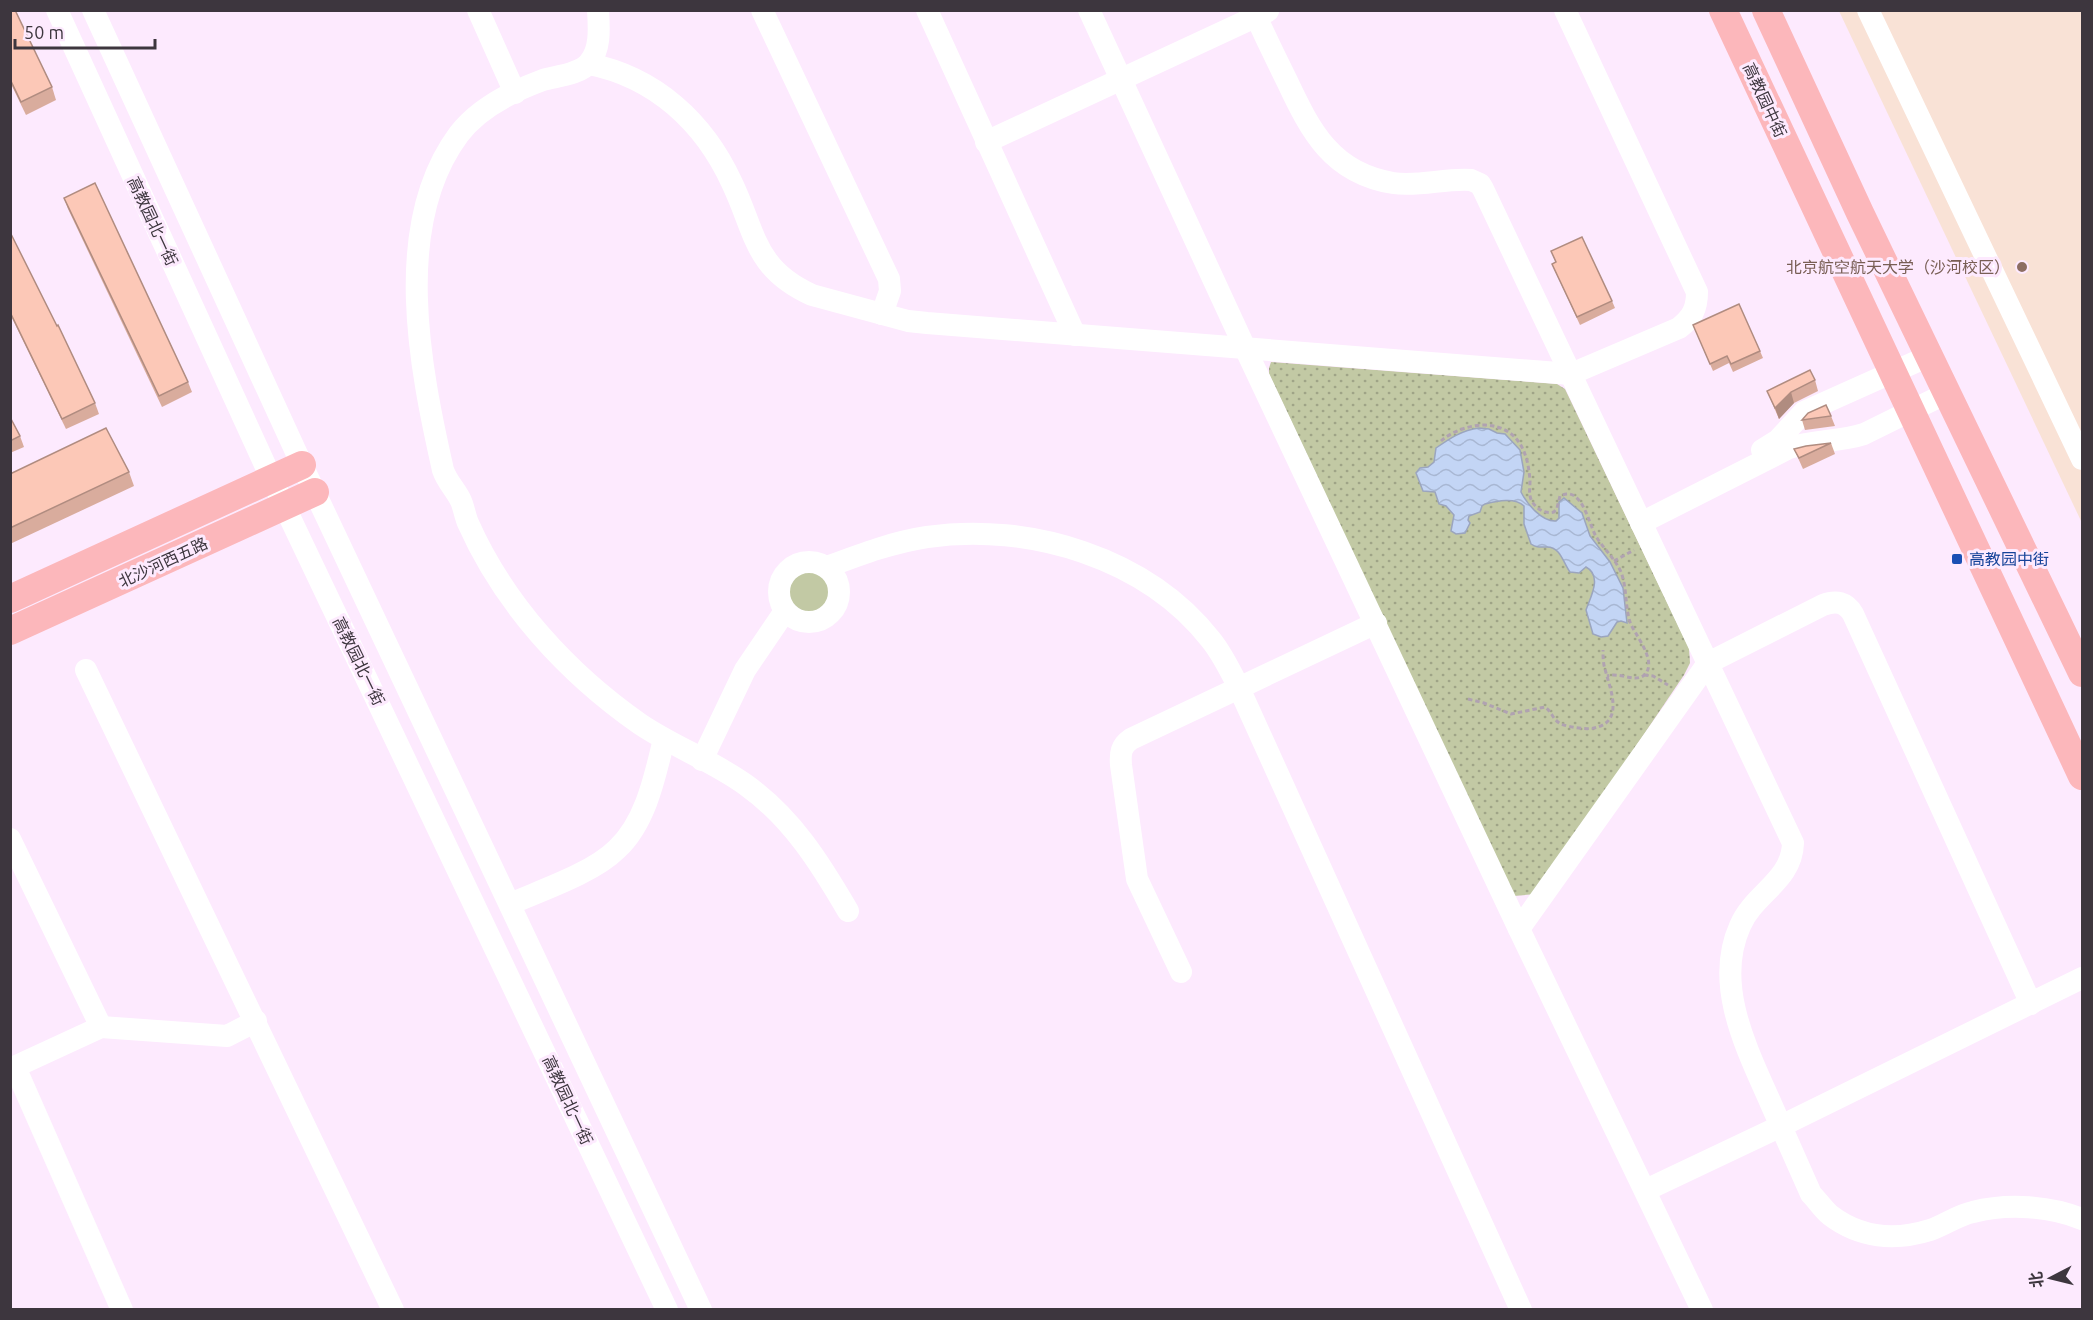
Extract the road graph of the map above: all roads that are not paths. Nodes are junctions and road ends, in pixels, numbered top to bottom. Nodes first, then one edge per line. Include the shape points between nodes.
1 (57, 10) edge
2 (93, 10) edge
3 (478, 10) edge
4 (598, 10) edge
5 (762, 10) edge
6 (927, 10) edge
7 (1089, 10) edge
8 (1565, 10) edge
9 (1723, 10) edge
10 (1766, 10) edge
11 (1868, 10) edge
12 (1259, 13) edge
13 (588, 64) junction
14 (1122, 80) junction
15 (515, 93) junction
16 (986, 142) junction
17 (882, 314) junction
18 (1075, 335) junction
19 (1245, 348) junction
20 (1929, 356) junction
21 (1893, 372) junction
22 (1571, 374) junction
23 (1947, 393) junction
24 (1911, 412) junction
25 (2082, 459) edge
26 (302, 465) junction
27 (272, 480) junction
28 (315, 492) junction
29 (284, 506) junction
30 (1639, 518) junction
31 (827, 567) junction
32 (10, 599) edge
33 (785, 611) junction
34 (1376, 623) junction
35 (10, 632) edge
36 (1708, 663) junction
37 (86, 670) dead end
38 (2082, 673) edge
39 (1239, 688) junction
40 (664, 739) junction
41 (702, 760) junction
42 (2082, 776) edge
43 (10, 840) edge
44 (510, 904) junction
45 (848, 911) dead end
46 (1519, 928) junction
47 (1181, 972) dead end
48 (2082, 978) edge
49 (2031, 1004) junction
50 (256, 1021) junction
51 (100, 1027) junction
52 (13, 1068) edge
53 (1781, 1126) junction
54 (1646, 1190) junction
55 (2082, 1219) edge
56 (122, 1310) edge
57 (393, 1310) edge
58 (667, 1310) edge
59 (700, 1310) edge
60 (1521, 1310) edge
61 (1702, 1310) edge

1 - 27 street, 高教园北一街
2 - 26 street, 高教园北一街
3 - 15 street
4 - 13 street via 598,40
5 - 17 street via 889,279 890,291
6 - 16 street
7 - 14 street
8 - 22 street via 1697,292 1694,311 1679,328
9 - 21 main road, 高教园中街
10 - 20 main road
11 - 25 street
12 - 14 street
12 - 22 street via 1304,116 1317,139 1334,156 1356,171 1394,183 1471,180 1480,184
13 - 15 street
13 - 17 street via 646,86 698,127 725,168 759,249 782,276 813,295
14 - 16 street
14 - 19 street
15 - 40 street via 476,117 460,133 435,176 423,215 417,318 443,470 491,567 524,615 586,680
16 - 18 street
17 - 18 street via 927,324
18 - 19 street
19 - 22 street
19 - 34 street
20 - 21 street
20 - 23 main road
21 - 24 main road, 高教园中街
21 - 30 street via 1804,412 1770,446
22 - 30 street
23 - 24 street
23 - 38 main road
24 - 30 street via 1851,438 1789,448
24 - 42 main road, 高教园中街
26 - 27 main road, 北沙河西五路
26 - 28 street, 高教园北一街
27 - 29 street, 高教园北一街
27 - 32 main road, 北沙河西五路
28 - 29 main road, 北沙河西五路
28 - 44 street, 高教园北一街
29 - 35 main road, 北沙河西五路
29 - 58 street, 高教园北一街
30 - 36 street
31 - 33 street via 807,561 788,569 778,587 778,598
31 - 33 street via 838,584 839,595 832,612 806,623
31 - 39 street via 907,541 943,535 1002,536 1079,549 1141,579 1175,604 1213,642
33 - 41 street via 745,670
34 - 39 street
34 - 46 street
36 - 46 street
36 - 49 street via 1823,605 1847,605
36 - 53 street via 1793,843 1789,866 1742,921 1733,945 1731,969 1739,1030
37 - 50 street
39 - 47 street via 1131,739 1121,753 1137,879
39 - 60 street
40 - 41 street
40 - 44 street via 640,814 619,848 597,864
41 - 45 street via 744,784 783,817 824,870
43 - 51 street
44 - 59 street, 高教园北一街
46 - 54 street
48 - 49 street
49 - 53 street
50 - 51 street via 227,1036
50 - 57 street
51 - 52 street
52 - 56 street
53 - 54 street
53 - 55 street via 1812,1194 1829,1214 1862,1232 1904,1236 1973,1212 1996,1209 2053,1210
54 - 61 street

